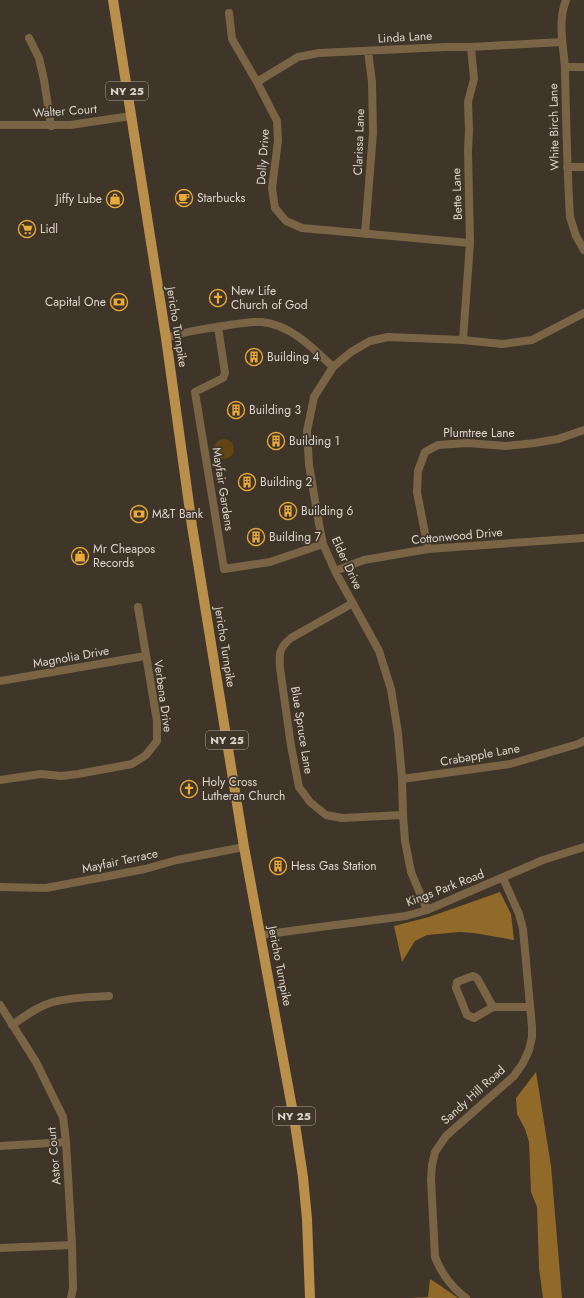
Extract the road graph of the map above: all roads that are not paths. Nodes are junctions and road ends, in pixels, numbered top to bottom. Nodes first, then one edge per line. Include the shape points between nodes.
1 (113, 0) edge
2 (566, 0) edge
3 (229, 13) dead end
4 (29, 38) dead end
5 (562, 42) junction
6 (472, 47) junction
7 (368, 51) junction
8 (565, 67) junction
9 (584, 67) edge
10 (257, 82) junction
11 (131, 116) junction
12 (0, 125) edge
13 (51, 126) junction
14 (567, 167) junction
15 (584, 167) edge
16 (365, 234) junction
17 (470, 243) junction
18 (584, 250) edge
19 (584, 313) edge
20 (218, 327) junction
21 (166, 338) junction
22 (463, 340) junction
23 (333, 367) junction
24 (584, 430) edge
25 (584, 538) edge
26 (323, 544) junction
27 (428, 549) junction
28 (335, 571) junction
29 (354, 603) junction
30 (138, 607) dead end
31 (145, 656) junction
32 (0, 681) edge
33 (584, 741) edge
34 (402, 779) junction
35 (0, 780) edge
36 (403, 815) junction
37 (244, 847) junction
38 (584, 847) edge
39 (503, 878) junction
40 (0, 887) edge
41 (427, 910) junction
42 (261, 935) junction
43 (109, 996) dead end
44 (0, 1005) edge
45 (493, 1007) junction
46 (530, 1007) junction
47 (12, 1025) junction
48 (66, 1142) junction
49 (0, 1146) edge
50 (72, 1245) junction
51 (0, 1248) edge
52 (71, 1298) edge
53 (310, 1298) edge
54 (466, 1298) edge

1 - 11 main road, Jericho Turnpike / NY 25
2 - 5 street, White Birch Lane via 563,7
3 - 10 street, Dolly Drive via 232,39
4 - 13 street via 39,58
5 - 6 street, Linda Lane
5 - 8 street, White Birch Lane
6 - 7 street, Linda Lane
6 - 17 street, Bette Lane via 474,79 468,102
7 - 10 street, Linda Lane via 319,53 298,57
7 - 16 street, Clarissa Lane via 372,82 373,134
8 - 9 street
8 - 14 street, White Birch Lane
10 - 16 street, Dolly Drive via 277,121 278,140 272,188 275,208 286,221 302,228
11 - 13 street, Walter Court
11 - 21 main road, Jericho Turnpike / NY 25
12 - 13 street, Walter Court
14 - 15 street
14 - 18 street, White Birch Lane via 570,217
16 - 17 street, Dolly Drive
17 - 22 street, Bette Lane
19 - 22 street, Elder Drive via 532,340 502,344
20 - 21 street via 179,333
20 - 23 street via 245,322 276,325 300,337
20 - 26 street, Mayfair Gardens via 225,374 195,392 224,570 270,562
21 - 37 main road, Jericho Turnpike / NY 25 via 192,526
22 - 23 street, Elder Drive via 388,337 370,341
23 - 26 street, Elder Drive via 314,397 307,431 310,472
24 - 27 street, Plumtree Lane via 558,439 535,443 506,446 438,444 425,452 418,471 417,492
25 - 27 street, Cottonwood Drive
26 - 28 street, Elder Drive
27 - 28 street, Cottonwood Drive via 364,560
28 - 29 street, Elder Drive
29 - 34 street, Elder Drive via 380,651 391,689
29 - 36 street, Blue Spruce Lane via 291,638 283,645 280,655 289,730 300,786 310,802 326,815 342,818
30 - 31 street, Verbena Drive
31 - 32 street, Magnolia Drive
31 - 35 street, Verbena Drive via 157,722 157,741 146,755 132,764 78,774 41,774
33 - 34 street, Crabapple Lane via 510,764
34 - 36 street, Elder Drive
36 - 41 street, Elder Drive via 411,872
37 - 40 street, Mayfair Terrace via 46,888
37 - 42 main road, Jericho Turnpike / NY 25
38 - 39 street, Kings Park Road via 543,860
39 - 41 street, Kings Park Road
39 - 46 street, Sandy Hill Road via 523,929
41 - 42 street, Kings Park Road via 406,916
42 - 53 main road, Jericho Turnpike / NY 25 via 300,1157 307,1219
43 - 47 street via 51,1002
44 - 47 street, Astor Court
45 - 45 street via 477,978 473,976 457,982 456,988 467,1015 474,1018
45 - 46 street
46 - 54 street, Sandy Hill Road via 532,1037 523,1063 514,1076 446,1136 435,1152 432,1165 430,1179 435,1257 447,1281
47 - 48 street, Astor Court via 36,1062 63,1117
48 - 49 street
48 - 50 street, Astor Court
50 - 51 street
50 - 52 street, Astor Court

